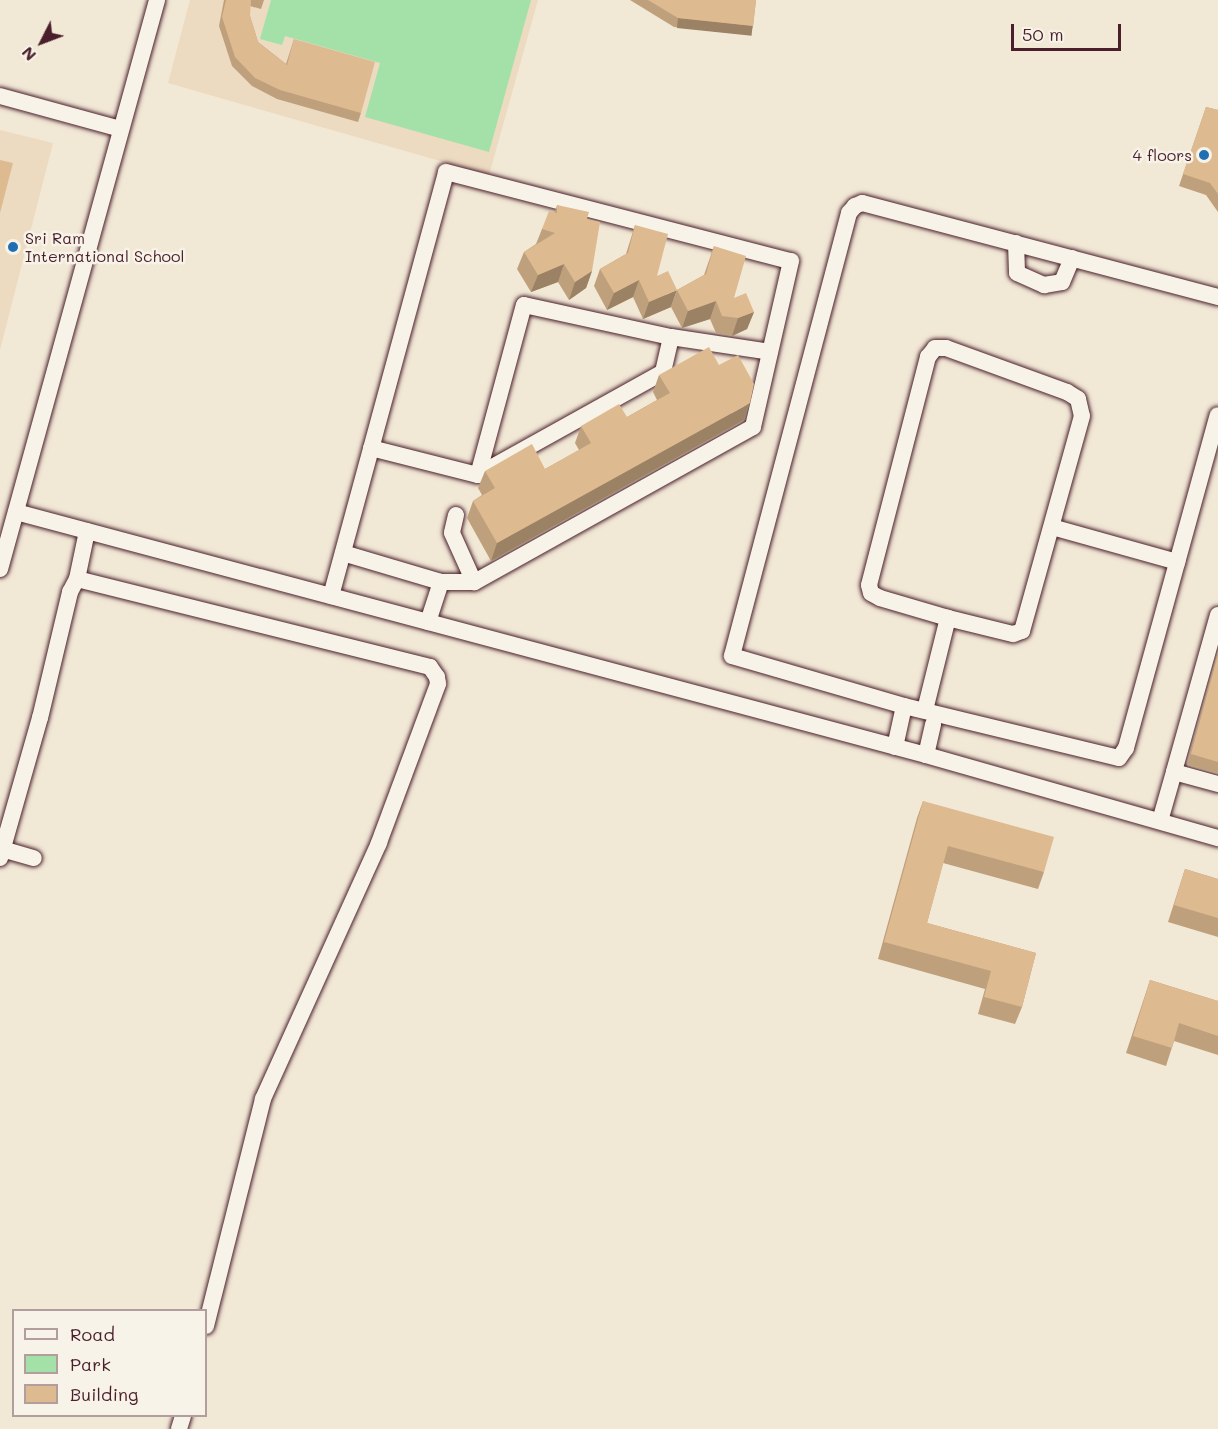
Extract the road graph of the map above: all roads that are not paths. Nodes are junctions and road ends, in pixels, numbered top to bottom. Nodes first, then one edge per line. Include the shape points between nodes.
1 (157, 0) edge
2 (0, 96) edge
3 (121, 129) junction
4 (1016, 243) junction
5 (1072, 258) junction
6 (1218, 297) edge
7 (672, 337) junction
8 (770, 352) junction
9 (1218, 415) edge
10 (371, 448) junction
11 (478, 475) junction
12 (16, 512) junction
13 (456, 516) dead end
14 (1052, 527) junction
15 (87, 531) junction
16 (343, 553) junction
17 (1177, 562) junction
18 (0, 569) edge
19 (77, 579) junction
20 (441, 582) junction
21 (474, 582) junction
22 (331, 596) junction
23 (1218, 615) edge
24 (948, 618) junction
25 (428, 622) junction
26 (904, 705) junction
27 (929, 717) junction
28 (896, 747) junction
29 (926, 755) junction
30 (1174, 772) junction
31 (1218, 784) edge
32 (1160, 821) junction
33 (1218, 838) edge
34 (1, 854) edge
35 (34, 858) dead end
36 (207, 1322) edge

1 - 3 street
2 - 3 street
3 - 12 street
4 - 5 street
4 - 5 street via 1017,273 1044,285 1062,282
4 - 26 street via 862,203 852,209 731,652 735,659
5 - 6 street
7 - 8 street
7 - 11 street via 663,372
7 - 11 street via 524,304
8 - 10 street via 791,261 446,172
8 - 21 street via 753,427
9 - 17 street
10 - 11 street
10 - 16 street
12 - 15 street
12 - 18 street
13 - 21 street via 452,533
14 - 17 street
14 - 24 street via 1022,631 1013,634
14 - 24 street via 1082,416 1078,399 946,348 935,348 928,357 869,585 871,593 880,598
15 - 19 street
15 - 22 street
16 - 20 street
16 - 22 street
17 - 27 street via 1126,748 1119,758
19 - 34 street via 70,592 40,718
19 - 36 street via 430,667 437,677 438,684 379,843 263,1099
20 - 21 street
20 - 25 street
22 - 25 street
23 - 30 street
24 - 27 street
25 - 28 street
26 - 27 street
26 - 28 street
27 - 29 street
28 - 29 street
29 - 32 street
30 - 31 street
30 - 32 street
32 - 33 street
34 - 35 street

